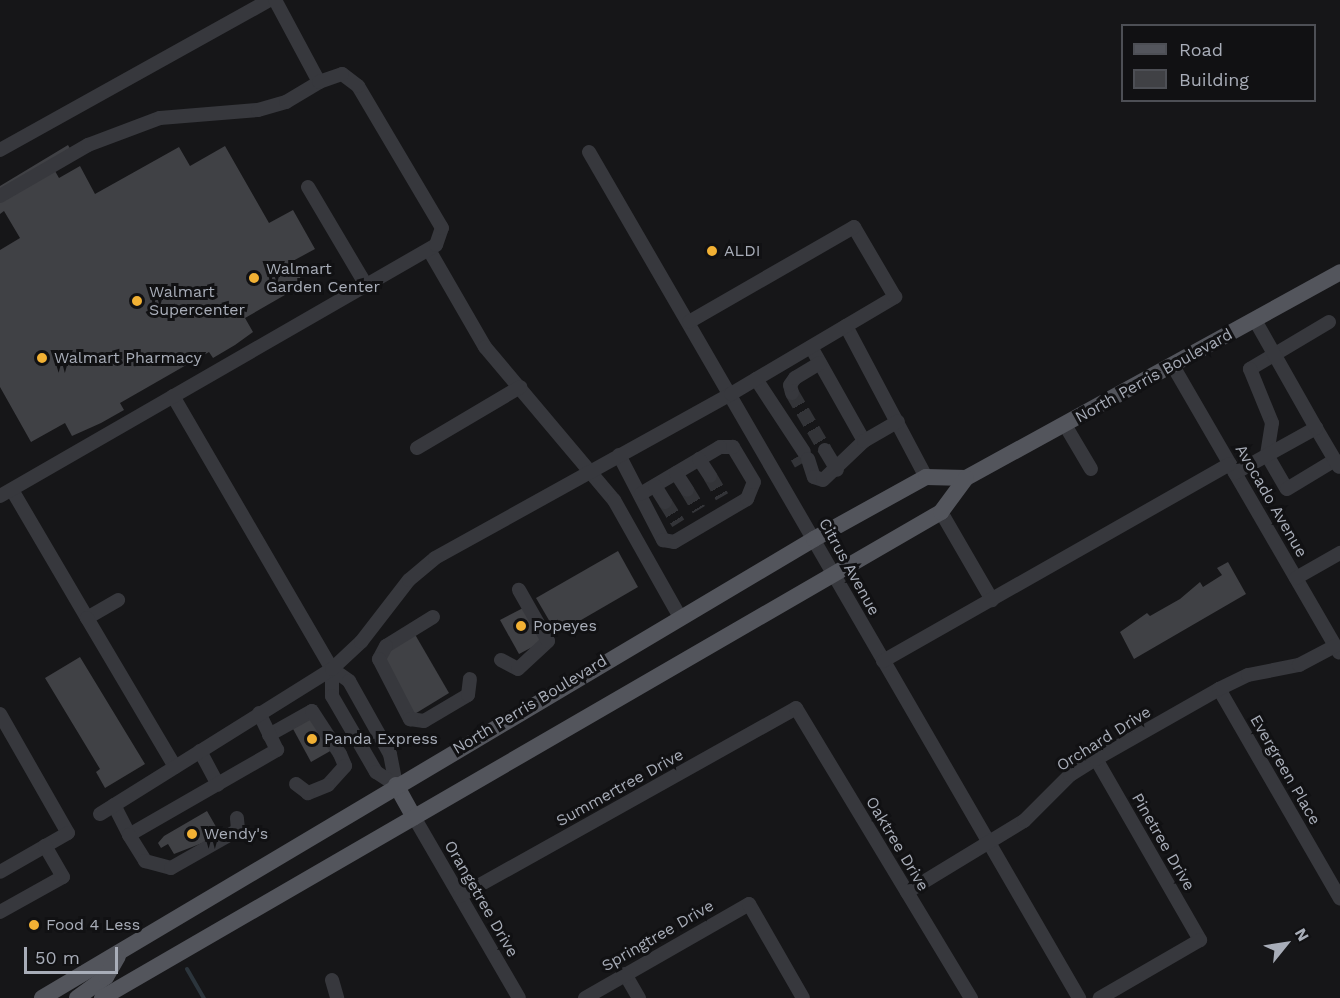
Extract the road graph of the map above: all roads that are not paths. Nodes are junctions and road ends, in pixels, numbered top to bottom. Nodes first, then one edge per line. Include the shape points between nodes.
1 (268, 0) edge
2 (274, 0) edge
3 (319, 82) junction
4 (0, 150) edge
5 (589, 153) dead end
6 (308, 188) dead end
7 (0, 196) edge
8 (429, 250) junction
9 (1340, 272) edge
10 (366, 285) junction
11 (1255, 320) junction
12 (688, 322) junction
13 (1329, 322) dead end
14 (846, 326) junction
15 (811, 347) junction
16 (1275, 355) junction
17 (820, 363) junction
18 (1173, 366) junction
19 (756, 379) junction
20 (520, 387) junction
21 (792, 393) dead end
22 (731, 394) junction
23 (173, 396) junction
24 (898, 421) junction
25 (1065, 425) junction
26 (1316, 428) junction
27 (864, 441) junction
28 (417, 448) dead end
29 (825, 450) tunnel mouth
30 (619, 455) junction
31 (1267, 455) junction
32 (699, 459) junction
33 (1338, 464) edge
34 (1232, 468) junction
35 (590, 470) junction
36 (837, 470) junction
37 (1091, 470) dead end
38 (676, 473) junction
39 (710, 476) tunnel mouth
40 (926, 477) junction
41 (966, 478) junction
42 (655, 486) junction
43 (687, 490) tunnel mouth
44 (642, 493) junction
45 (3, 494) edge
46 (722, 497) tunnel mouth
47 (665, 502) tunnel mouth
48 (699, 510) tunnel mouth
49 (729, 510) junction
50 (941, 512) junction
51 (650, 517) junction
52 (678, 523) tunnel mouth
53 (707, 523) junction
54 (630, 527) junction
55 (685, 536) junction
56 (814, 539) junction
57 (1340, 553) edge
58 (833, 575) junction
59 (1296, 578) junction
60 (519, 590) dead end
61 (118, 600) dead end
62 (992, 600) junction
63 (433, 617) dead end
64 (680, 617) junction
65 (87, 618) junction
66 (1338, 650) edge
67 (501, 660) dead end
68 (883, 661) junction
69 (332, 669) junction
70 (470, 679) dead end
71 (1219, 689) junction
72 (796, 708) joint
73 (259, 713) junction
74 (0, 714) edge
75 (269, 735) junction
76 (200, 751) junction
77 (1096, 759) junction
78 (175, 767) junction
79 (296, 784) dead end
80 (218, 785) junction
81 (396, 785) junction
82 (114, 805) junction
83 (100, 814) dead end
84 (414, 817) junction
85 (237, 818) dead end
86 (129, 835) junction
87 (988, 842) junction
88 (45, 846) junction
89 (0, 872) edge
90 (907, 892) junction
91 (460, 896) junction
92 (1340, 899) edge
93 (0, 912) edge
94 (119, 955) junction
95 (625, 974) junction
96 (333, 980) dead end
97 (42, 998) edge
98 (77, 998) edge
99 (102, 998) edge
100 (337, 998) edge
101 (519, 998) edge
102 (585, 998) edge
103 (639, 998) edge
104 (803, 998) edge
105 (971, 998) edge
106 (1079, 998) edge
107 (1100, 998) edge

1 - 4 street
2 - 3 street
3 - 7 street via 286,102 258,110 160,118 88,145
3 - 8 street via 342,74 358,86 442,228 441,237
5 - 12 street, Citrus Avenue
6 - 10 street
8 - 10 street
8 - 20 street via 485,347
9 - 11 main road, North Perris Boulevard
10 - 23 street
11 - 16 street
11 - 18 main road, North Perris Boulevard
12 - 14 street via 855,227 895,297
12 - 22 street, Citrus Avenue
13 - 16 street
14 - 15 street
14 - 24 street
15 - 17 street
15 - 19 street
16 - 26 street
16 - 31 street via 1250,369 1272,423
17 - 21 street via 795,378 790,385
17 - 27 street
18 - 25 main road, North Perris Boulevard
18 - 34 street, Avocado Avenue
19 - 22 street
19 - 36 street via 802,458 823,480
20 - 28 street
20 - 35 street
22 - 30 street
22 - 56 street, Citrus Avenue
23 - 45 street
23 - 69 street
24 - 27 street
24 - 40 street
25 - 37 street
25 - 41 main road, North Perris Boulevard
26 - 31 street
26 - 33 street
27 - 36 street
29 - 36 street
30 - 35 street
30 - 44 street
31 - 33 street via 1287,489
31 - 34 street
32 - 38 street
32 - 39 street
32 - 49 street via 720,447 733,447 754,482 747,499
34 - 59 street, Avocado Avenue
34 - 62 street
35 - 54 street
35 - 69 street via 435,558 409,580 361,642
38 - 42 street
38 - 43 street
40 - 41 main road, North Perris Boulevard
40 - 56 main road, North Perris Boulevard
41 - 50 main road, North Perris Boulevard
42 - 44 street
42 - 47 street
44 - 51 street
45 - 65 street
46 - 49 street
48 - 53 street
49 - 53 street
50 - 58 main road, North Perris Boulevard
50 - 62 street
51 - 54 street
51 - 55 street via 663,540 674,543
52 - 55 street
53 - 55 street
54 - 64 street
56 - 58 street, Citrus Avenue
56 - 64 main road, North Perris Boulevard
57 - 59 street
58 - 68 street, Citrus Avenue
58 - 84 main road, North Perris Boulevard
59 - 66 street, Avocado Avenue
60 - 67 street via 548,641 518,669
61 - 65 street
62 - 68 street
63 - 70 street via 386,646 379,659 410,718 424,721 468,695
64 - 81 main road, North Perris Boulevard
65 - 78 street
66 - 71 street, Orchard Drive via 1299,665 1248,675
68 - 87 street, Citrus Avenue
69 - 73 street
69 - 81 street via 349,681 390,754
69 - 81 street via 332,696 376,772
71 - 77 street, Orchard Drive
71 - 92 street, Evergreen Place
72 - 90 street, Oaktree Drive
72 - 91 street, Summertree Drive
73 - 75 street
73 - 76 street
74 - 88 street via 68,833
75 - 79 street via 312,711 340,754 345,766 328,785 308,793
75 - 80 street via 277,750
76 - 78 street
76 - 80 street
77 - 87 street, Orchard Drive via 1070,776 1024,821
77 - 107 street, Pinetree Drive via 1200,940
78 - 82 street
80 - 86 street
81 - 84 main road
81 - 94 main road, North Perris Boulevard
82 - 83 street
82 - 86 street
84 - 91 street, Orangetree Drive
84 - 99 main road, North Perris Boulevard
85 - 86 street via 238,830 171,868 145,861
87 - 90 street, Orchard Drive
87 - 106 street, Citrus Avenue
88 - 89 street
88 - 93 street via 63,877
90 - 105 street, Oaktree Drive
91 - 101 street, Orangetree Drive
94 - 97 main road, North Perris Boulevard
94 - 98 main road via 106,977
95 - 102 street, Springtree Drive
95 - 103 street
95 - 104 street, Springtree Drive via 749,904
96 - 100 street

